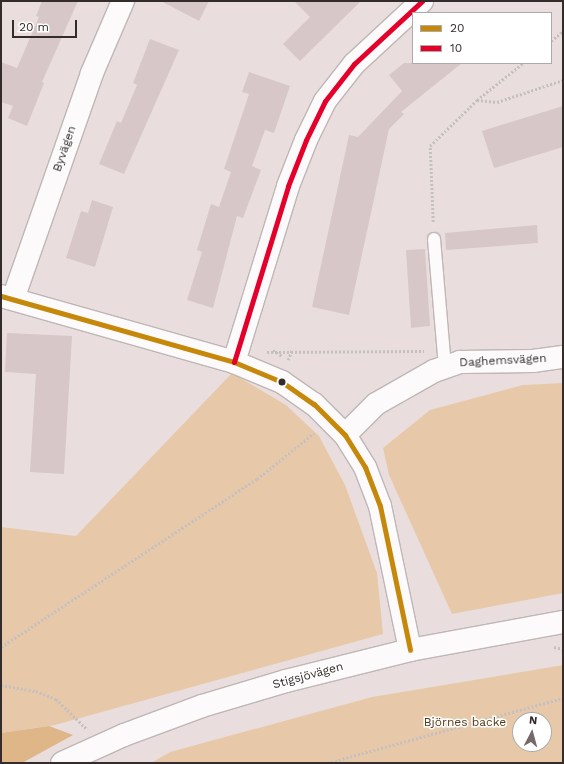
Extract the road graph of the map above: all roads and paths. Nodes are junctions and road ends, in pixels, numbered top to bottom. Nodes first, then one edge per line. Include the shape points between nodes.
1 (123, 1) edge
2 (422, 1) edge
3 (563, 31) edge
4 (552, 39) edge
5 (522, 64) edge
6 (563, 80) edge
7 (477, 100) junction
8 (434, 239) joint
9 (7, 298) edge
10 (273, 350) junction
11 (292, 350) junction
12 (282, 356) dead end
13 (563, 357) edge
14 (288, 360) dead end
15 (234, 362) junction
16 (445, 367) junction
17 (337, 428) junction
18 (563, 622) edge
19 (1, 647) edge
20 (410, 650) junction
21 (1, 685) edge
22 (563, 698) edge
23 (90, 734) dead end
24 (62, 763) edge
25 (327, 763) edge

1 - 9 street, Byvägen via 92,73
2 - 15 street via 354,64 322,108 288,186
3 - 4 path
5 - 7 path
6 - 7 path via 497,102
7 - 8 path via 430,146
8 - 16 lane
9 - 15 street
10 - 11 path
10 - 12 path
10 - 15 path
11 - 14 path
11 - 16 path via 423,350
13 - 16 street, Daghemsvägen via 533,361 460,362
15 - 17 street via 282,382 314,404
16 - 17 street, Daghemsvägen
17 - 19 path
17 - 20 street via 365,467 380,506
18 - 20 street, Stigsjövägen
20 - 24 street, Stigsjövägen via 202,706 124,735
21 - 23 path via 36,690 56,699 75,714
22 - 25 path

